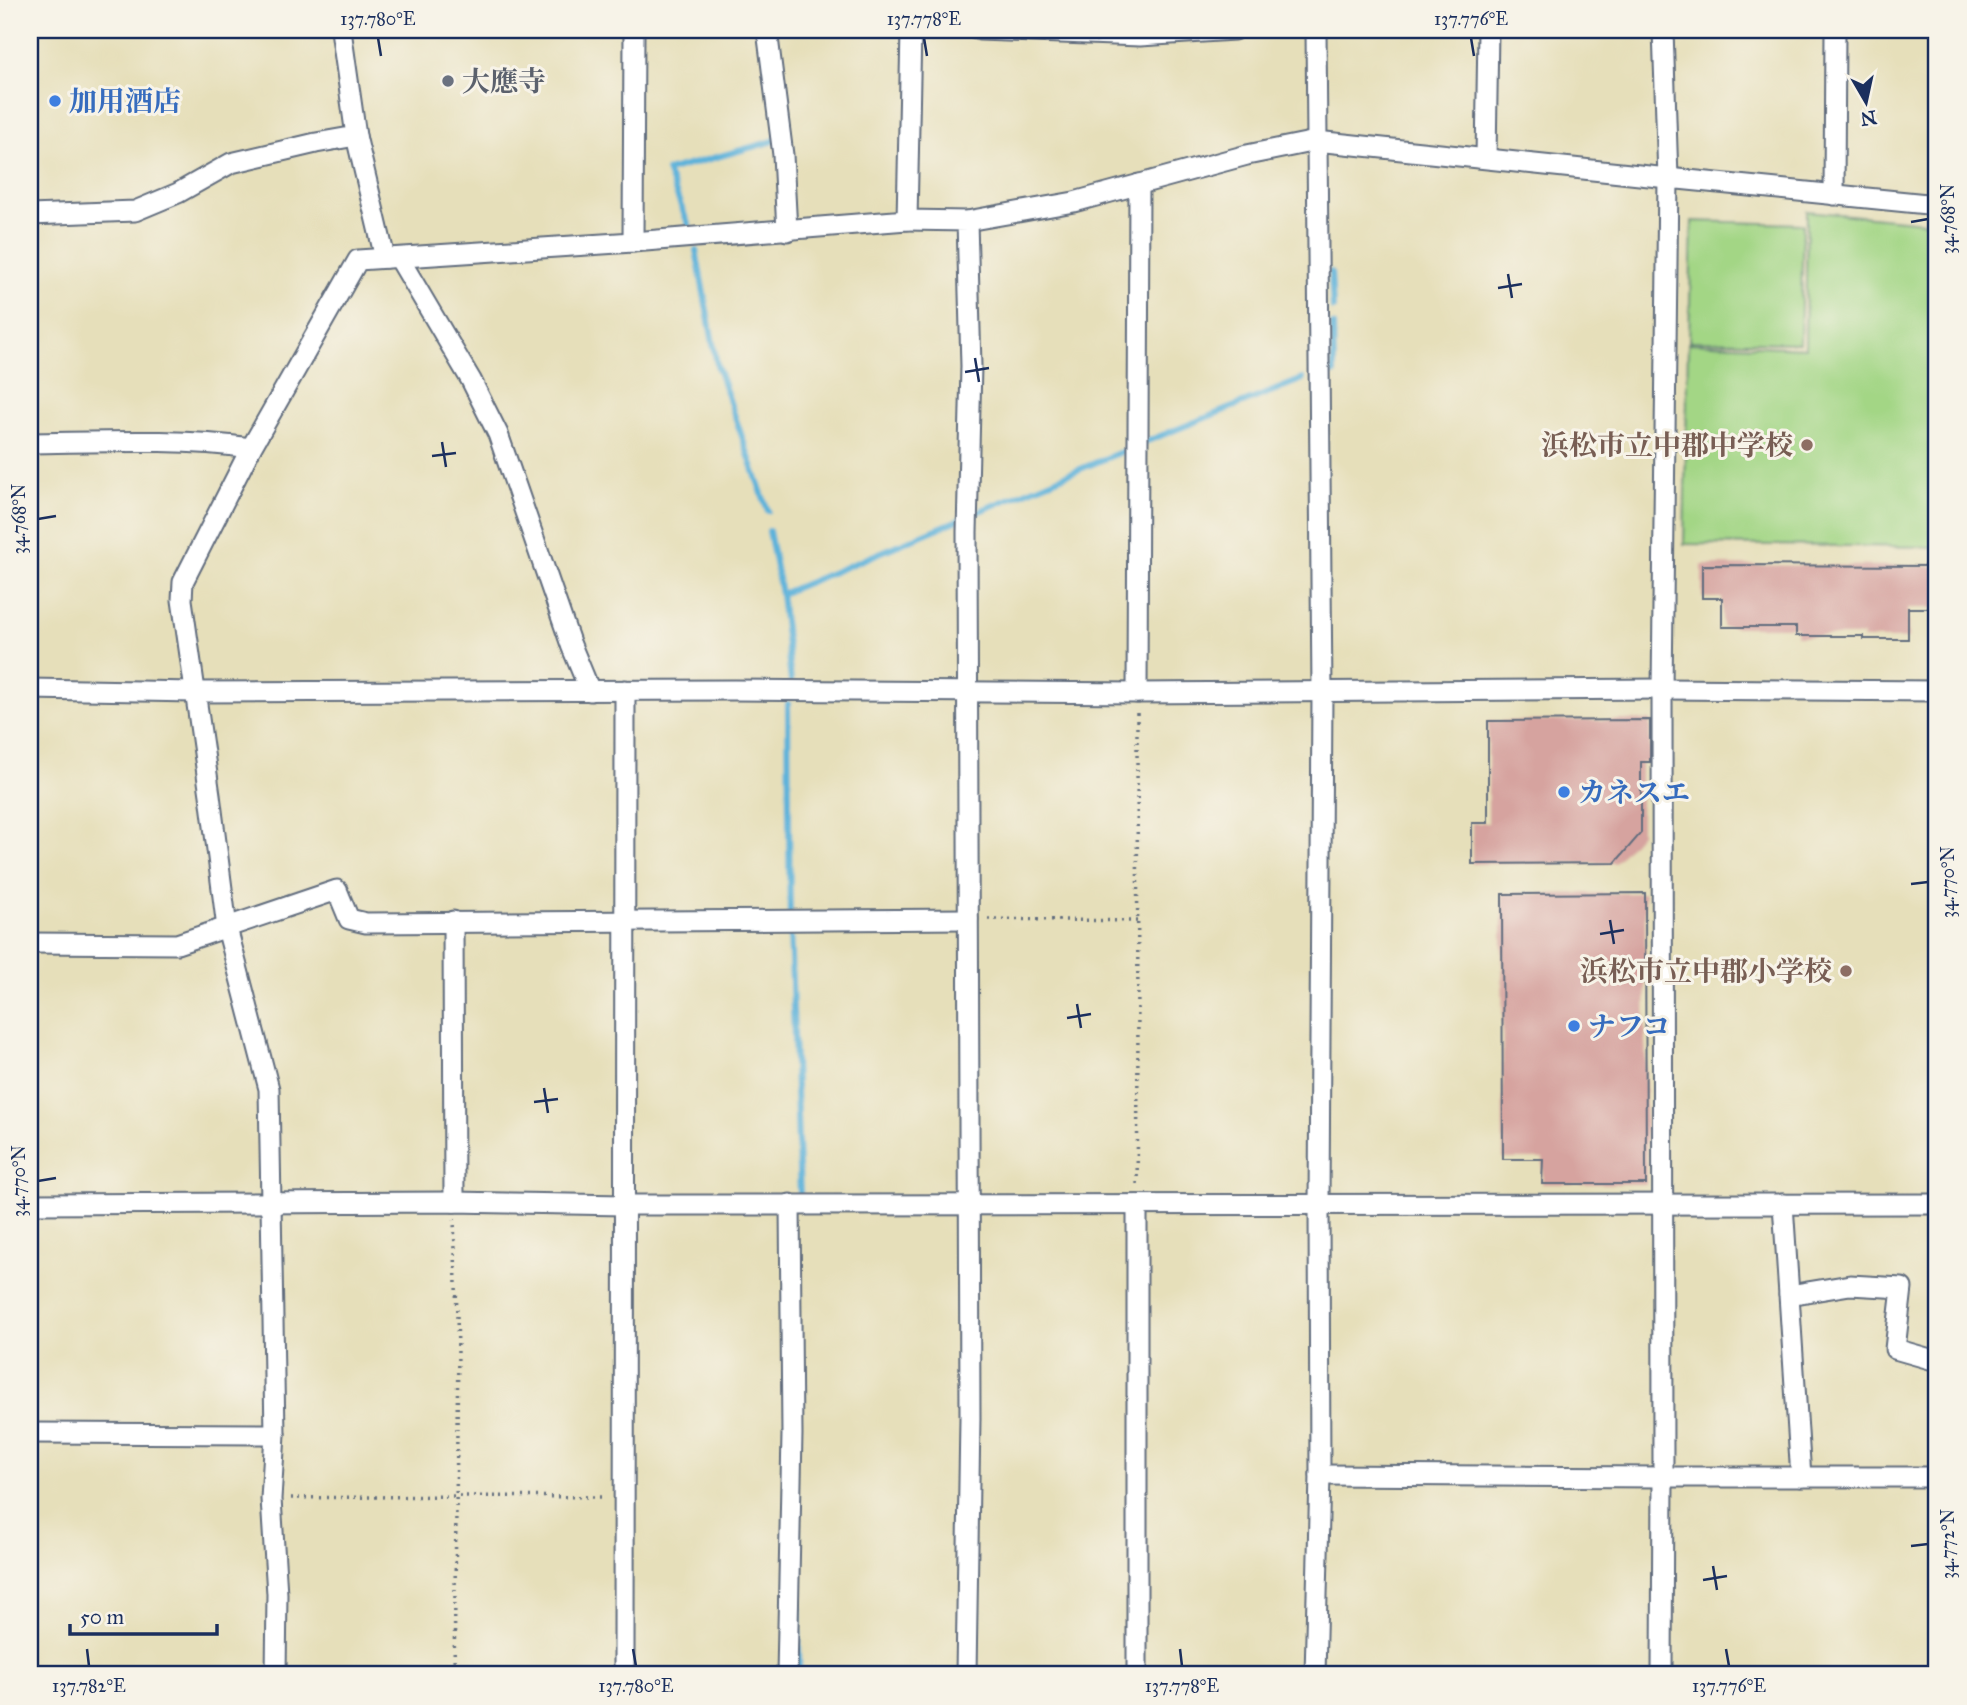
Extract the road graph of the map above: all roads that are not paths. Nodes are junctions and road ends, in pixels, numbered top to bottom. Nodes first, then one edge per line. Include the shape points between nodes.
1 (341, 30) edge
2 (634, 30) edge
3 (767, 30) edge
4 (911, 30) edge
5 (979, 30) edge
6 (1234, 30) edge
7 (1316, 30) edge
8 (1488, 30) edge
9 (1663, 30) edge
10 (1835, 30) edge
11 (1140, 33) edge
12 (356, 136) junction
13 (1316, 141) junction
14 (1486, 158) junction
15 (1668, 178) junction
16 (1139, 184) junction
17 (1834, 195) junction
18 (1937, 205) edge
19 (30, 215) edge
20 (907, 220) junction
21 (967, 221) junction
22 (787, 231) junction
23 (634, 242) junction
24 (392, 258) junction
25 (30, 443) edge
26 (251, 448) junction
27 (1662, 689) junction
28 (30, 690) edge
29 (625, 690) junction
30 (590, 691) junction
31 (1322, 691) junction
32 (1937, 691) edge
33 (194, 692) junction
34 (966, 692) junction
35 (1137, 693) junction
36 (968, 919) junction
37 (453, 921) junction
38 (626, 922) junction
39 (227, 928) junction
40 (30, 943) edge
41 (454, 1202) junction
42 (1662, 1203) junction
43 (1783, 1203) junction
44 (30, 1204) edge
45 (271, 1204) junction
46 (790, 1204) junction
47 (968, 1204) junction
48 (1937, 1204) edge
49 (624, 1205) junction
50 (1137, 1205) junction
51 (1319, 1206) junction
52 (1789, 1295) junction
53 (1937, 1361) edge
54 (30, 1433) edge
55 (275, 1434) junction
56 (1320, 1475) junction
57 (1662, 1477) junction
58 (1801, 1477) junction
59 (1937, 1480) edge
60 (276, 1675) edge
61 (625, 1675) edge
62 (787, 1675) edge
63 (966, 1675) edge
64 (1137, 1675) edge
65 (1315, 1675) edge
66 (1662, 1675) edge

1 - 12 street
2 - 23 street
3 - 22 street via 783,155
4 - 20 street
5 - 11 street
6 - 11 street
7 - 13 street
8 - 14 street
9 - 15 street
10 - 17 street
12 - 19 street via 231,163 135,211
12 - 24 street
13 - 14 street
13 - 16 street
13 - 31 street
14 - 15 street
15 - 17 street
15 - 27 street
16 - 21 street via 1074,202
16 - 35 street
17 - 18 street
20 - 21 street
20 - 22 street
21 - 34 street via 971,366
22 - 23 street
23 - 24 street
24 - 26 street via 358,260
24 - 30 street via 471,380 498,434
25 - 26 street via 128,441
26 - 33 street via 183,582
27 - 31 street
27 - 32 street
27 - 42 street
28 - 33 street
29 - 30 street
29 - 34 street
29 - 38 street
30 - 33 street
31 - 35 street
31 - 51 street
33 - 39 street
34 - 35 street
34 - 36 street
36 - 38 street
36 - 47 street
37 - 38 street
37 - 39 street via 366,923 349,919 337,890
37 - 41 street
38 - 49 street
39 - 40 street via 177,944
39 - 45 street via 269,1089
41 - 45 street
41 - 49 street
42 - 43 street
42 - 51 street
42 - 57 street
43 - 48 street
43 - 52 street
44 - 45 street
45 - 55 street
46 - 47 street
46 - 49 street
46 - 62 street
47 - 50 street
47 - 63 street
49 - 61 street
50 - 51 street
50 - 64 street
51 - 56 street
52 - 53 street via 1850,1285 1902,1288 1895,1349
52 - 58 street
54 - 55 street
55 - 60 street via 271,1499
56 - 57 street
56 - 65 street
57 - 58 street
57 - 66 street
58 - 59 street

